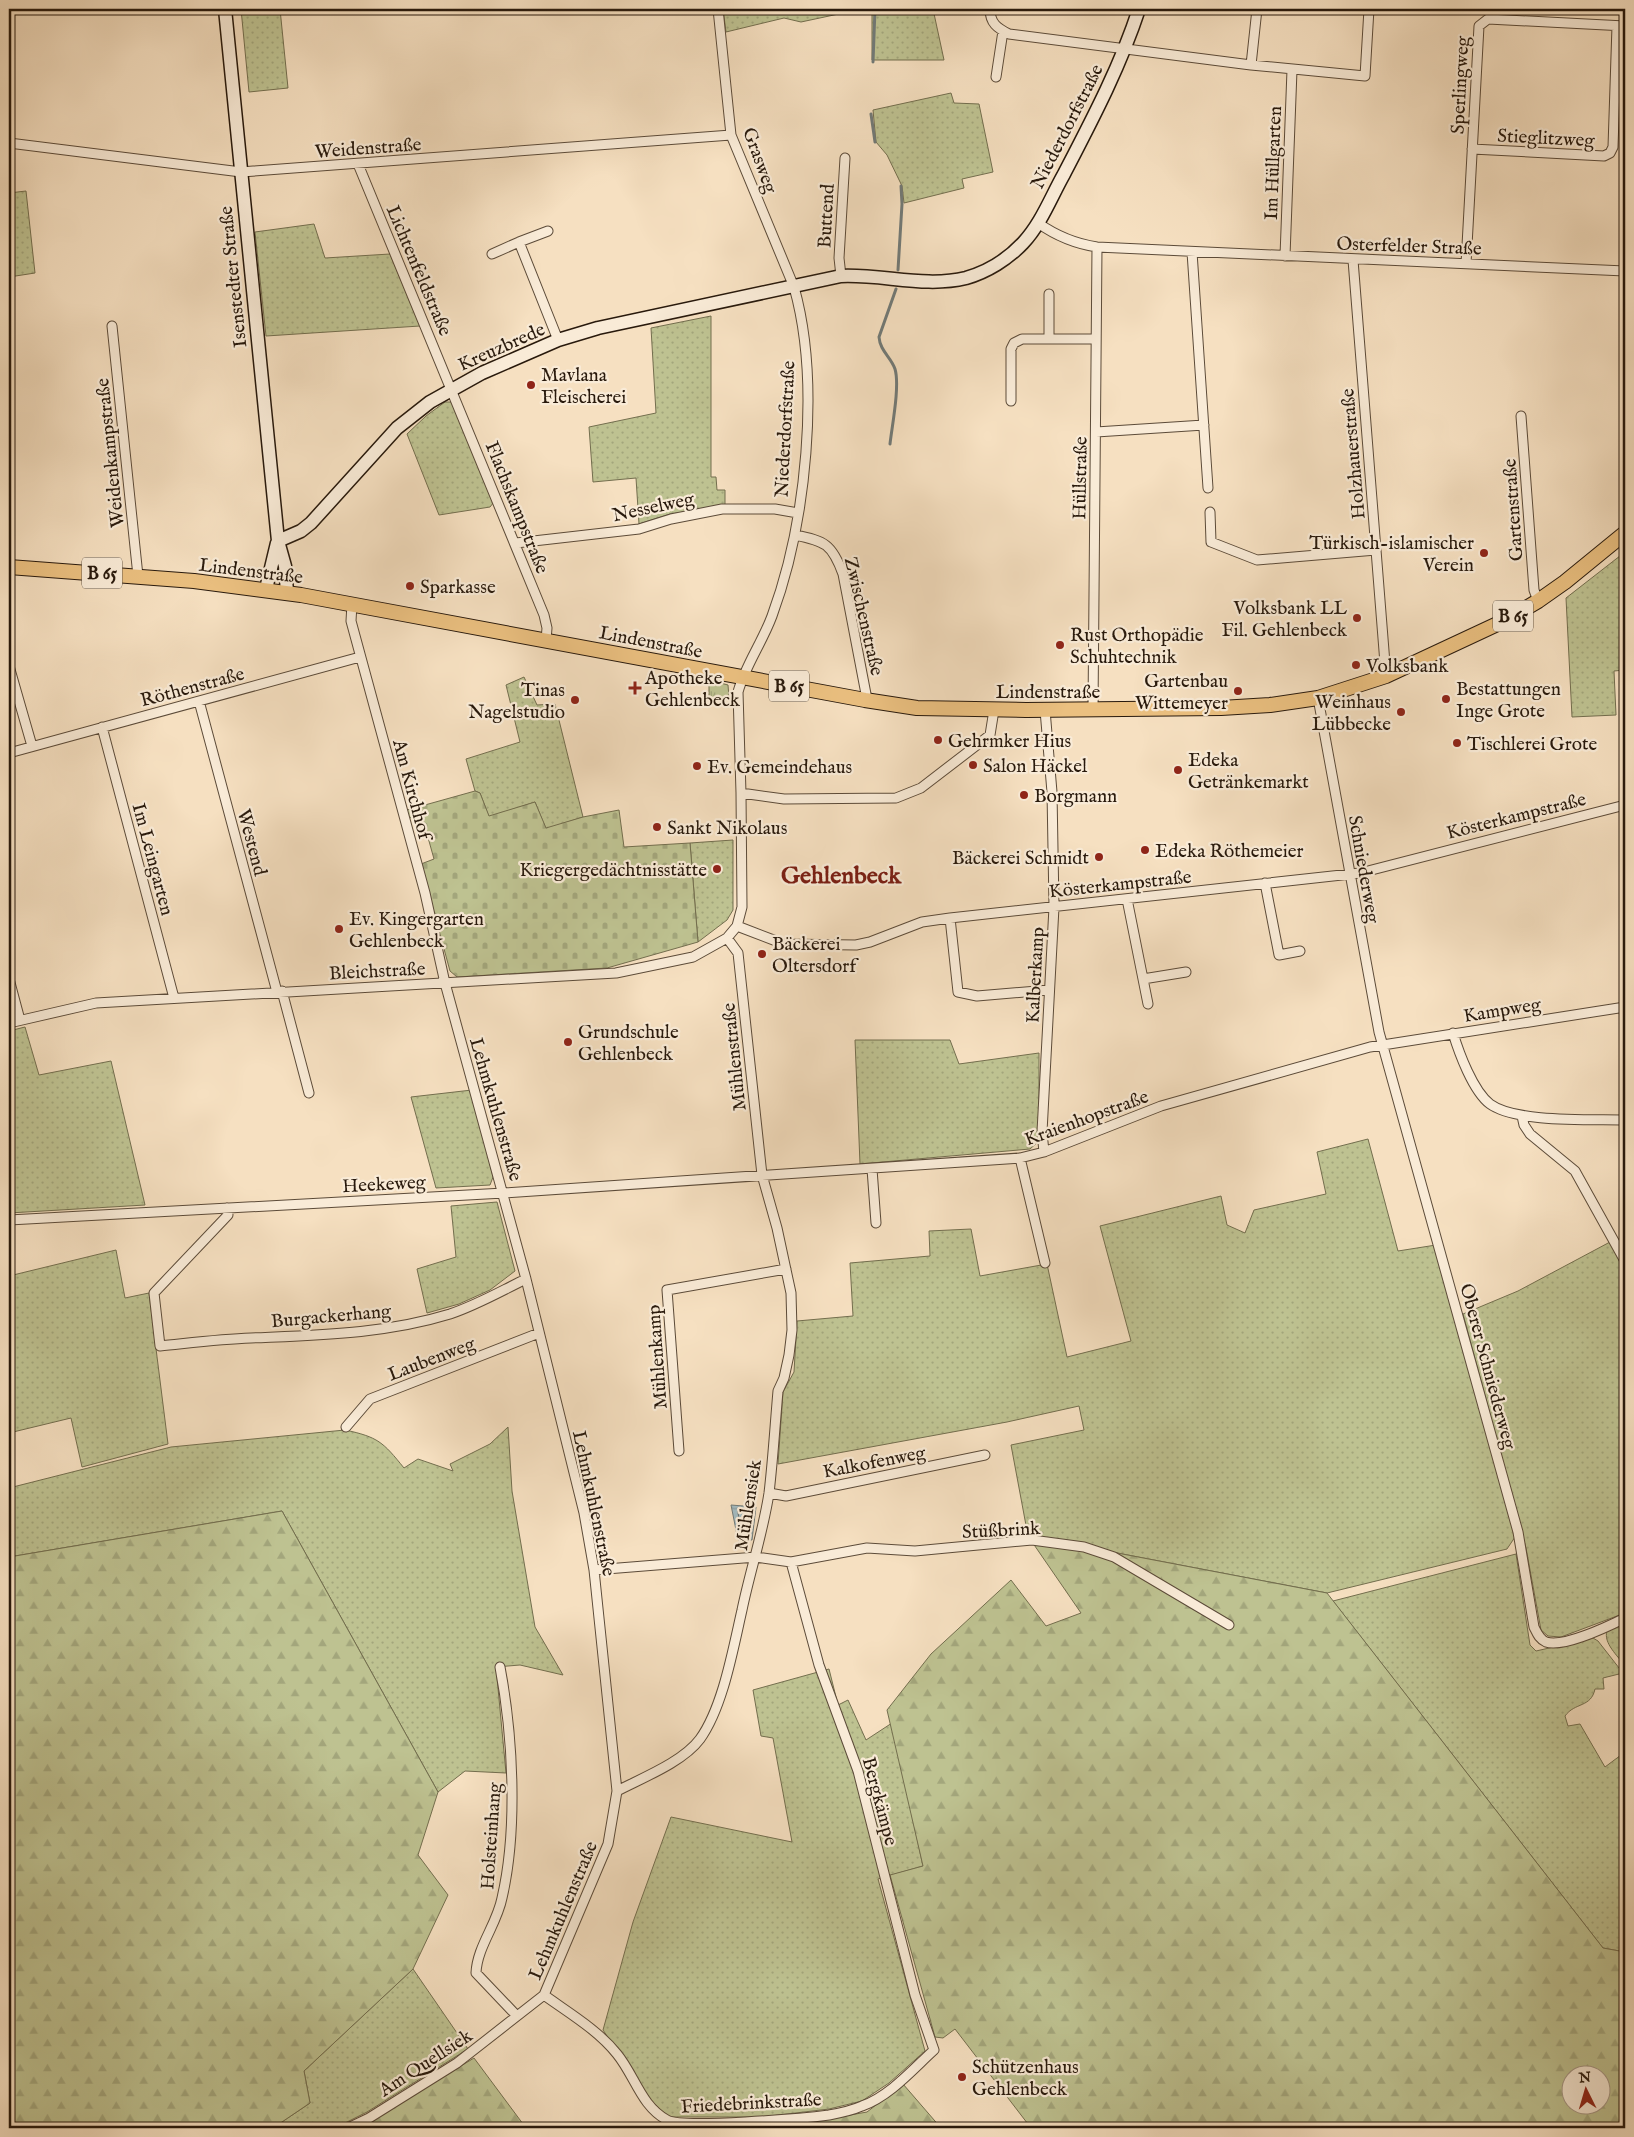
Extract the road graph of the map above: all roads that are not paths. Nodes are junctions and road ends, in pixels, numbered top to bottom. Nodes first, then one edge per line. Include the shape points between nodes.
1 (224, 9) edge
2 (718, 9) edge
3 (990, 9) edge
4 (1139, 9) edge
5 (1257, 9) edge
6 (1369, 9) edge
7 (1621, 26) edge
8 (1003, 31) junction
9 (1126, 50) junction
10 (1251, 65) junction
11 (1292, 70) junction
12 (996, 77) dead end
13 (731, 135) junction
14 (9, 144) edge
15 (1472, 149) junction
16 (845, 158) dead end
17 (358, 164) junction
18 (241, 172) junction
19 (1038, 223) junction
20 (548, 231) dead end
21 (519, 242) junction
22 (1097, 247) junction
23 (1192, 252) junction
24 (492, 254) dead end
25 (1285, 256) junction
26 (1353, 260) junction
27 (1466, 264) junction
28 (1625, 271) edge
29 (841, 276) junction
30 (794, 287) junction
31 (1049, 294) dead end
32 (112, 326) dead end
33 (1049, 339) junction
34 (1096, 339) junction
35 (558, 340) junction
36 (452, 388) junction
37 (1011, 400) dead end
38 (1521, 416) dead end
39 (1204, 425) junction
40 (1096, 432) junction
41 (1208, 488) dead end
42 (1210, 512) dead end
43 (798, 513) junction
44 (1625, 532) edge
45 (795, 535) junction
46 (278, 541) junction
47 (516, 543) junction
48 (1376, 550) junction
49 (9, 566) edge
50 (138, 576) junction
51 (266, 589) junction
52 (287, 592) junction
53 (1538, 601) junction
54 (352, 604) junction
55 (546, 640) junction
56 (360, 657) junction
57 (9, 666) edge
58 (1386, 676) junction
59 (742, 677) junction
60 (1318, 698) junction
61 (865, 700) junction
62 (198, 701) junction
63 (994, 710) junction
64 (1045, 710) junction
65 (1093, 710) junction
66 (102, 727) junction
67 (32, 746) junction
68 (9, 753) edge
69 (741, 793) junction
70 (1625, 805) edge
71 (1349, 874) junction
72 (1265, 883) junction
73 (1127, 899) junction
74 (1054, 907) junction
75 (950, 918) junction
76 (737, 926) junction
77 (728, 938) junction
78 (1300, 951) dead end
79 (1186, 972) dead end
80 (9, 979) edge
81 (1143, 980) junction
82 (445, 983) junction
83 (1049, 990) junction
84 (279, 991) junction
85 (174, 998) junction
86 (1148, 1004) dead end
87 (1625, 1007) edge
88 (20, 1020) junction
89 (9, 1023) edge
90 (1453, 1033) junction
91 (1383, 1044) junction
92 (309, 1093) dead end
93 (1522, 1116) junction
94 (1625, 1120) edge
95 (1044, 1152) junction
96 (1020, 1158) junction
97 (872, 1168) junction
98 (762, 1175) junction
99 (504, 1193) junction
100 (227, 1208) junction
101 (9, 1220) edge
102 (876, 1223) dead end
103 (1625, 1261) edge
104 (1045, 1263) dead end
105 (786, 1269) junction
106 (526, 1279) junction
107 (539, 1333) junction
108 (346, 1428) dead end
109 (679, 1451) dead end
110 (985, 1456) dead end
111 (769, 1493) junction
112 (756, 1557) junction
113 (791, 1562) junction
114 (594, 1570) junction
115 (1625, 1618) edge
116 (1229, 1624) dead end
117 (500, 1667) dead end
118 (617, 1791) junction
119 (544, 1994) junction
120 (517, 2016) junction
121 (934, 2050) joint
122 (666, 2125) edge
123 (348, 2128) edge

1 - 18 main road, Isenstedter Straße
2 - 13 street, Grasweg
3 - 8 street via 996,27
4 - 9 main road, Niederdorfstraße
5 - 10 street
6 - 11 street via 1365,76
7 - 15 street, Stieglitzweg via 1610,153 1604,156
7 - 15 street, Sperlingweg via 1488,19 1479,26
8 - 9 street
8 - 12 street
9 - 10 street
9 - 19 main road, Niederdorfstraße
10 - 11 street
11 - 25 street, Im Hüllgarten
13 - 17 street, Weidenstraße
13 - 30 street, Grasweg
14 - 18 street, Weidenstraße
15 - 27 street, Sperlingweg
16 - 29 street, Buttend via 839,258
17 - 18 street, Weidenstraße
17 - 36 street, Lichtenfeldstraße
18 - 46 main road, Isenstedter Straße
19 - 22 street, Osterfelder Straße via 1085,245
19 - 29 main road, Niederdorfstraße via 1013,253 983,272 965,278 927,282
20 - 21 street
21 - 24 street
21 - 35 street
22 - 23 street, Osterfelder Straße
22 - 34 street, Hüllstraße
23 - 25 street, Osterfelder Straße
23 - 39 street
25 - 26 street, Osterfelder Straße
26 - 27 street, Osterfelder Straße
26 - 48 street, Holzhauerstraße
27 - 28 street, Osterfelder Straße
29 - 30 main road, Niederdorfstraße
30 - 35 main road, Kreuzbrede via 598,328
30 - 43 street, Niederdorfstraße via 801,312 808,403
31 - 33 street
32 - 50 street, Weidenkampstraße
33 - 34 street
33 - 37 street via 1022,339 1014,343 1011,349
34 - 40 street, Hüllstraße
35 - 36 main road, Kreuzbrede
36 - 46 main road, Kreuzbrede via 397,428 311,523
36 - 47 street, Flachskampstraße
38 - 53 street, Gartenstraße via 1534,590
39 - 40 street
39 - 41 street
40 - 65 street, Hüllstraße
42 - 48 street via 1212,542 1257,560
43 - 45 street, Niederdorfstraße
43 - 47 street, Nesselweg via 775,509 722,509 671,518 639,529
44 - 53 main road, B 65
45 - 59 street, Niederdorfstraße via 772,618
45 - 61 street, Zwischenstraße via 823,542 837,557 863,675
46 - 51 main road, Isenstedter Straße
46 - 52 main road, Isenstedter Straße via 285,566
47 - 55 street, Flachskampstraße via 544,615 548,628
48 - 58 street, Holzhauerstraße
49 - 50 main road, Lindenstraße / B 65
50 - 51 main road, Lindenstraße / B 65
51 - 52 main road, Lindenstraße / B 65
52 - 54 main road, Lindenstraße / B 65
53 - 58 main road, B 65
54 - 55 main road, Lindenstraße / B 65
54 - 56 street, Am Kirchhof via 351,621
55 - 59 main road, Lindenstraße / B 65
56 - 62 street, Röthenstraße
56 - 82 street, Am Kirchhof via 425,893
57 - 67 street
58 - 60 main road, Lindenstraße / B 65
59 - 61 main road, Lindenstraße / B 65
59 - 69 street via 738,692
60 - 65 main road, Lindenstraße / B 65 via 1221,708
60 - 71 street, Schniederweg
61 - 63 main road, Lindenstraße / B 65 via 918,708
62 - 66 street, Röthenstraße
62 - 84 street, Westend
63 - 64 main road, Lindenstraße / B 65
63 - 69 street via 990,735 921,788 905,796 888,799 784,799
64 - 65 main road, Lindenstraße / B 65
64 - 74 street, Kalberkamp via 1052,792
66 - 67 street, Röthenstraße
66 - 85 street, Im Leingarten
67 - 68 street, Röthenstraße
69 - 76 street via 742,907
70 - 71 street, Kösterkampstraße
71 - 72 street, Kösterkampstraße
71 - 91 street, Schniederweg
72 - 73 street, Kösterkampstraße
72 - 78 street via 1279,955
73 - 74 street, Kösterkampstraße
73 - 81 street
74 - 75 street, Kösterkampstraße
74 - 83 street, Kalberkamp
75 - 76 street, Kösterkampstraße via 922,922 856,946 784,944
75 - 83 street via 958,992 977,996
76 - 77 street, Bleichstraße
77 - 82 street, Bleichstraße via 693,956 616,973
77 - 98 street, Mühlenstraße via 738,952
79 - 81 street
80 - 88 street
81 - 86 street
82 - 84 street, Bleichstraße
82 - 99 street, Lehmkuhlenstraße
83 - 95 street, Kalberkamp via 1042,1132
84 - 85 street, Bleichstraße
84 - 92 street, Westend
85 - 88 street, Bleichstraße via 96,1003
87 - 90 street, Kampweg
88 - 89 street, Bleichstraße
90 - 91 street, Kampweg
90 - 93 street via 1458,1051 1483,1097 1501,1110
91 - 95 street, Kraienhopstraße via 1188,1098
91 - 115 street, Oberer Schniederweg via 1518,1532 1534,1627 1544,1641 1555,1643 1598,1631
93 - 94 street
93 - 103 street via 1530,1134 1575,1172
95 - 96 street, Kraienhopstraße
96 - 97 street, Kraienhopstraße
96 - 104 street
97 - 98 street, Kraienhopstraße
97 - 102 street
98 - 99 street, Heekeweg
98 - 105 street, Mühlensiek
99 - 100 street, Heekeweg
99 - 106 street, Lehmkuhlenstraße
100 - 101 street, Heekeweg
100 - 106 street, Burgackerhang via 228,1215 154,1293 160,1346 248,1338 337,1335 401,1326 473,1306
105 - 109 street, Mühlenkamp via 667,1290
105 - 111 street, Mühlensiek via 791,1293 792,1330 784,1378 778,1391
106 - 107 street, Lehmkuhlenstraße
107 - 108 street, Laubenweg via 370,1399
107 - 114 street, Lehmkuhlenstraße via 582,1504
110 - 111 street, Kalkofenweg via 786,1496
111 - 112 street, Mühlensiek
112 - 113 street, Stüßbrink
112 - 114 street, Stüßbrink
112 - 118 street, Mühlensiek via 729,1669 710,1721 699,1740 686,1753
113 - 116 street, Stüßbrink via 867,1548 915,1551 1032,1540 1076,1546 1114,1557
113 - 121 street, Bergkämpe via 819,1666 858,1771 915,1995
114 - 118 street, Lehmkuhlenstraße
117 - 120 street, Holsteinhang via 510,1734 509,1853 503,1897 476,1961 476,1973
118 - 119 street, Lehmkuhlenstraße via 608,1844
119 - 120 street, Lehmkuhlenstraße
119 - 122 street, Friedebrinkstraße via 600,2036 618,2055 648,2105
120 - 123 street, Am Quellsiek via 457,2063
121 - 122 street, Friedebrinkstraße via 891,2088 863,2106 830,2115

